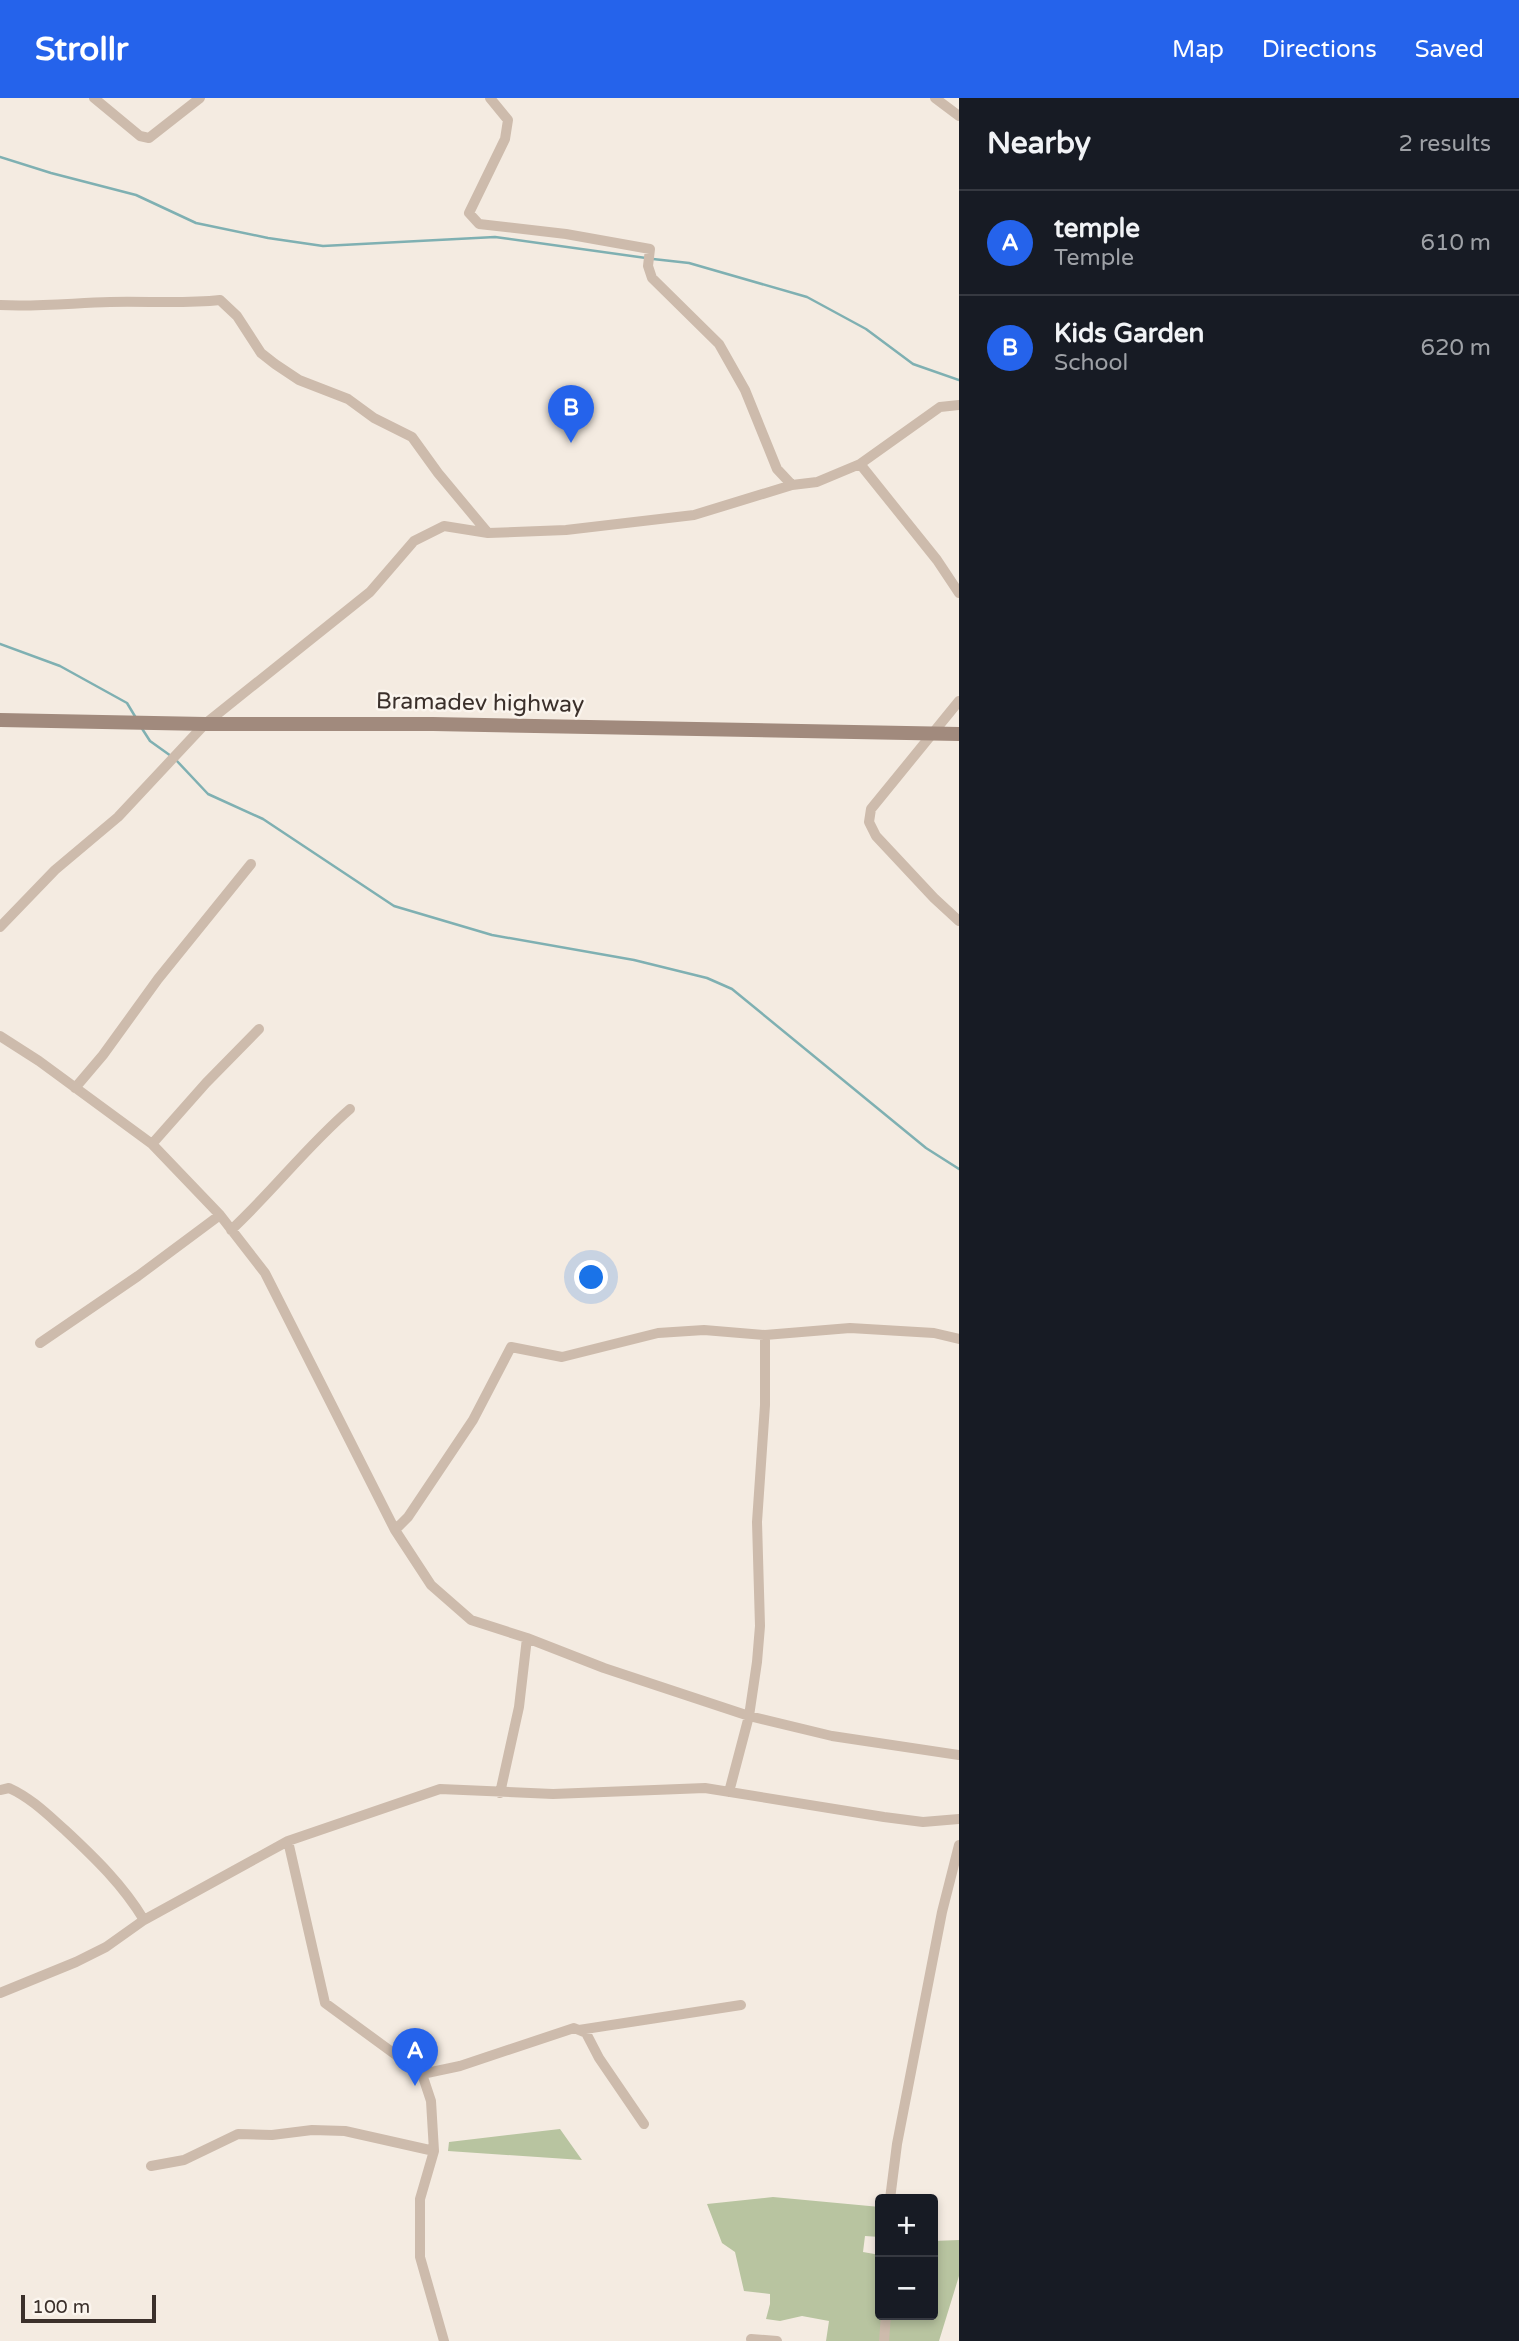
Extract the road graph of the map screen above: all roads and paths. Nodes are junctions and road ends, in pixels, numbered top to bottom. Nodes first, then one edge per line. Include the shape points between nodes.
1 (94, 98) edge
2 (200, 98) edge
3 (490, 98) edge
4 (935, 98) edge
5 (959, 116) edge
6 (0, 305) edge
7 (959, 405) edge
8 (860, 464) junction
9 (792, 485) junction
10 (488, 533) junction
11 (959, 593) edge
12 (959, 701) edge
13 (0, 720) edge
14 (205, 724) junction
15 (933, 734) junction
16 (959, 734) edge
17 (251, 864) dead end
18 (959, 921) edge
19 (0, 927) edge
20 (259, 1029) dead end
21 (0, 1036) edge
22 (75, 1088) junction
23 (350, 1109) dead end
24 (152, 1144) junction
25 (220, 1215) junction
26 (231, 1230) junction
27 (765, 1335) junction
28 (959, 1339) edge
29 (40, 1343) dead end
30 (395, 1530) junction
31 (527, 1639) junction
32 (749, 1716) junction
33 (959, 1755) edge
34 (0, 1790) edge
35 (729, 1792) junction
36 (500, 1793) junction
37 (959, 1819) edge
38 (288, 1841) junction
39 (959, 1845) edge
40 (144, 1920) junction
41 (0, 1993) edge
42 (741, 2005) dead end
43 (579, 2030) junction
44 (422, 2074) junction
45 (644, 2124) dead end
46 (434, 2151) junction
47 (151, 2166) dead end
48 (891, 2194) edge
49 (886, 2320) edge
50 (751, 2339) dead end
51 (444, 2341) edge
52 (778, 2341) edge
53 (884, 2341) edge

1 - 2 street via 140,136 149,138
3 - 9 street via 508,120 505,139 469,213 480,224 650,249 652,278 719,344 745,390 777,469
4 - 5 street
6 - 10 street via 220,300 275,364 412,437
7 - 8 street via 940,407
8 - 9 street via 817,482
8 - 11 street
9 - 10 street via 694,515 566,530
10 - 14 street via 444,526 414,541 370,592
12 - 15 street
13 - 14 street, Bramadev highway
14 - 15 street, Bramadev highway
14 - 19 street via 118,817 55,870
15 - 16 street, Bramadev highway
15 - 18 street via 871,809 869,822 876,836
17 - 22 street
20 - 24 street
21 - 22 street
22 - 24 street
23 - 26 street
24 - 25 street
25 - 26 street
25 - 29 street
26 - 30 street via 265,1273
27 - 28 street via 850,1328
27 - 30 street via 704,1330 658,1333 562,1357 511,1347 473,1420
27 - 32 street via 757,1522 760,1626
30 - 31 street via 431,1585 471,1620
31 - 32 street
31 - 36 street via 519,1707
32 - 33 street via 832,1736
32 - 35 street
34 - 40 street via 9,1787 38,1805 101,1863
35 - 36 street via 705,1788
35 - 37 street via 923,1822
36 - 38 street via 440,1789
38 - 40 street
38 - 44 street via 325,2003
39 - 48 street via 942,1912
40 - 41 street via 106,1947
42 - 43 street
43 - 44 street
43 - 45 street via 586,2033
44 - 46 street via 431,2101
46 - 47 street via 345,2131 312,2130 238,2134 184,2160
46 - 51 street via 420,2199 420,2257
49 - 53 street
50 - 52 street

